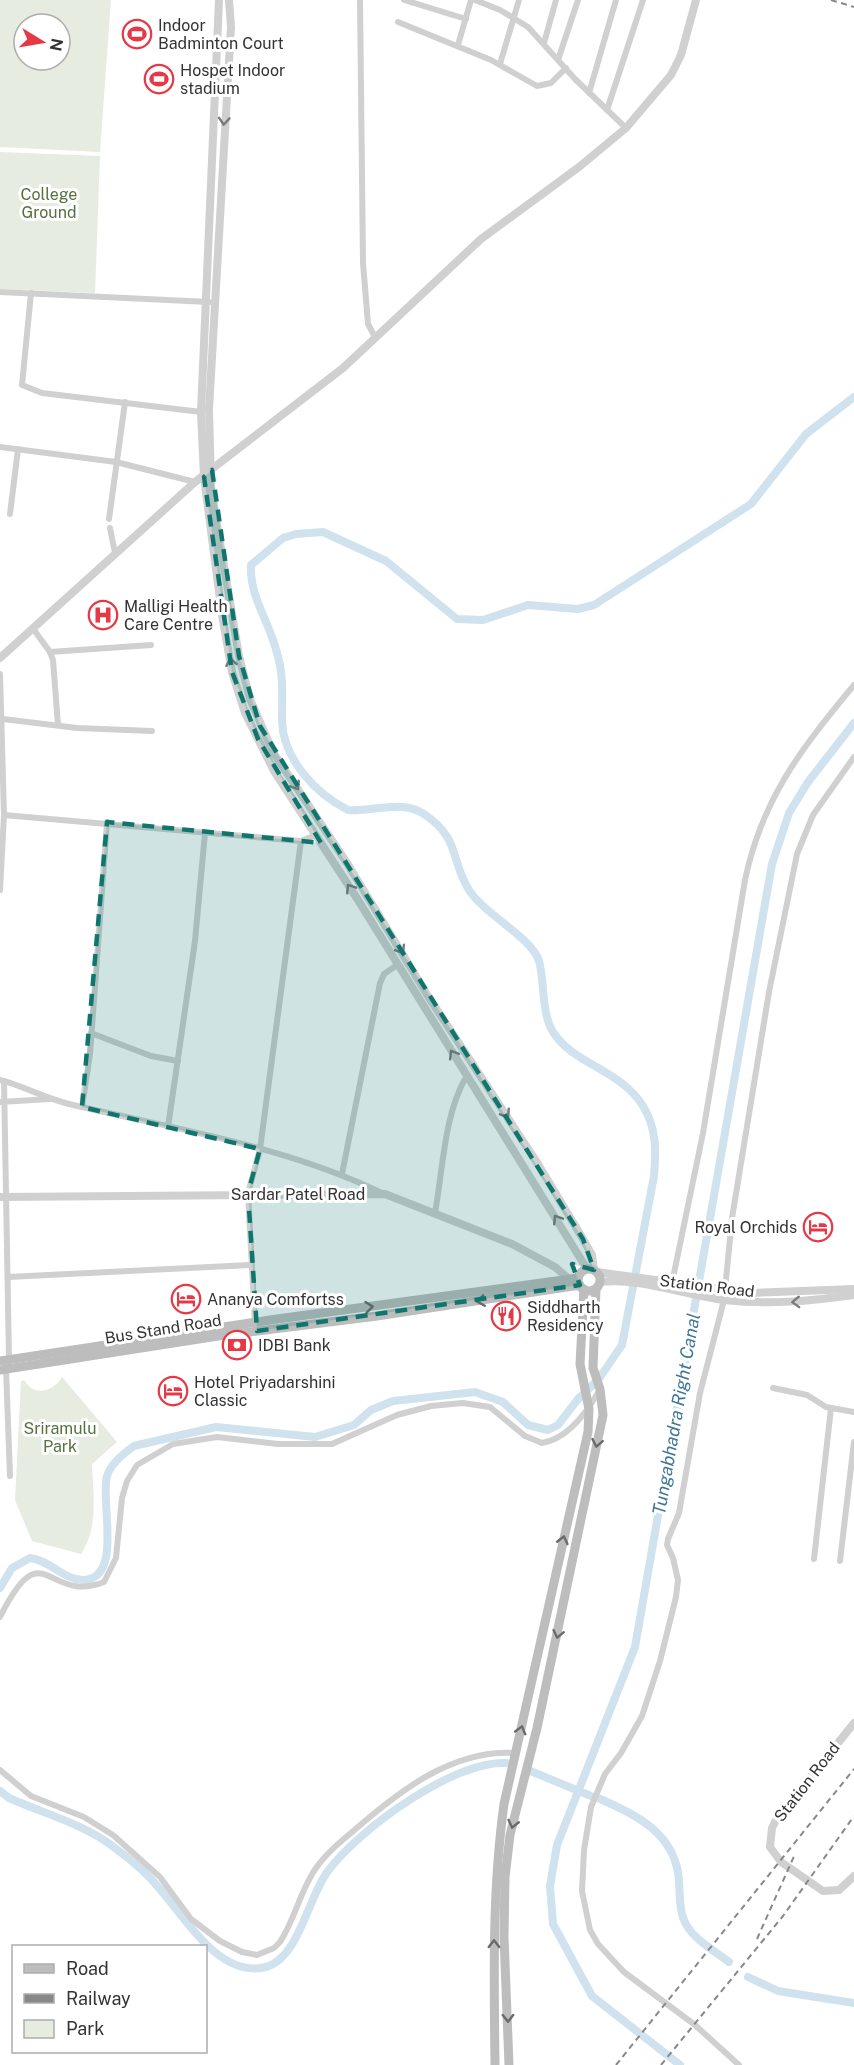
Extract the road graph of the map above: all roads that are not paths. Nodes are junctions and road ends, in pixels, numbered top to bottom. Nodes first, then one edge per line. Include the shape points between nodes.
1 (219, 0) edge
2 (229, 0) edge
3 (360, 0) edge
4 (404, 0) edge
5 (473, 0) edge
6 (519, 0) edge
7 (556, 0) edge
8 (578, 0) edge
9 (616, 0) edge
10 (643, 0) edge
11 (696, 0) edge
12 (515, 18) junction
13 (466, 19) junction
14 (398, 22) dead end
15 (544, 43) junction
16 (458, 45) junction
17 (558, 60) junction
18 (500, 64) junction
19 (566, 68) junction
20 (589, 93) junction
21 (607, 110) junction
22 (626, 128) junction
23 (0, 292) edge
24 (30, 293) junction
25 (210, 302) junction
26 (375, 338) junction
27 (125, 402) junction
28 (201, 412) junction
29 (0, 447) edge
30 (18, 449) junction
31 (116, 462) junction
32 (212, 470) junction
33 (204, 477) junction
34 (195, 482) junction
35 (10, 514) dead end
36 (109, 519) dead end
37 (110, 528) dead end
38 (115, 553) junction
39 (34, 630) junction
40 (151, 645) dead end
41 (50, 652) junction
42 (0, 658) edge
43 (0, 674) edge
44 (854, 685) edge
45 (3, 719) junction
46 (58, 725) junction
47 (152, 731) dead end
48 (854, 757) edge
49 (2, 803) edge
50 (4, 814) junction
51 (107, 822) junction
52 (205, 833) junction
53 (316, 835) junction
54 (301, 841) junction
55 (0, 890) edge
56 (398, 965) junction
57 (91, 1033) junction
58 (178, 1061) junction
59 (466, 1077) junction
60 (2, 1080) edge
61 (55, 1099) junction
62 (2, 1102) edge
63 (82, 1107) junction
64 (168, 1127) junction
65 (260, 1149) junction
66 (342, 1174) junction
67 (248, 1193) junction
68 (385, 1194) junction
69 (4, 1196) edge
70 (435, 1213) junction
71 (250, 1266) junction
72 (593, 1271) junction
73 (0, 1273) edge
74 (8, 1274) junction
75 (620, 1278) junction
76 (578, 1283) junction
77 (598, 1286) junction
78 (677, 1286) junction
79 (854, 1288) edge
80 (721, 1295) junction
81 (854, 1295) edge
82 (256, 1327) junction
83 (4, 1365) edge
84 (600, 1387) junction
85 (773, 1388) dead end
86 (588, 1405) junction
87 (831, 1408) junction
88 (854, 1412) edge
89 (854, 1444) edge
90 (10, 1476) dead end
91 (814, 1559) dead end
92 (840, 1561) dead end
93 (0, 1617) edge
94 (854, 1723) edge
95 (516, 1753) junction
96 (0, 1770) edge
97 (854, 1876) edge
98 (495, 2065) edge
99 (509, 2065) edge
100 (739, 2065) edge

1 - 25 street
2 -> 25 street via 231,27
3 - 26 street via 363,263 368,324
4 - 13 street
5 - 12 street
5 - 13 street
6 - 12 street
7 - 15 street
8 - 17 street
9 - 20 street
10 - 21 street
11 - 22 street via 681,55 671,75
12 - 15 street
12 - 18 street
13 - 16 street
14 - 16 street
15 - 17 street
16 - 18 street
17 - 19 street
18 - 19 street via 542,87 551,84
19 - 20 street
20 - 21 street
21 - 22 street
22 - 26 street via 481,239
23 - 24 street
24 - 25 street
24 - 27 street via 21,385 42,393
25 - 28 street
25 - 32 street
26 - 32 street via 343,368
27 - 28 street
27 - 31 street
28 - 33 street
29 - 30 street
30 - 31 street
30 - 35 street
31 - 34 street
31 - 36 street
32 - 33 street
32 -> 72 street via 239,656 260,726 583,1239 592,1255
33 - 34 street
53 -> 33 street via 263,750 245,713 222,615
34 - 38 street
37 - 38 street
38 - 39 street
39 - 41 street
39 - 42 street
40 - 41 street
41 - 46 street
43 - 45 street
44 - 78 street via 779,786 757,833 745,880
45 - 46 street
45 - 49 street
46 - 47 street
48 - 80 street via 813,816 797,854 770,992
49 - 50 street
50 - 51 street
50 - 55 street
51 - 52 street
51 - 57 street
52 - 54 street
52 - 58 street
53 - 54 street
56 -> 53 street
54 - 65 street
59 -> 56 street
56 - 66 street via 384,974 380,982
57 - 58 street via 151,1056
57 - 63 street
58 - 64 street
59 - 70 street via 453,1109
72 -> 59 street
60 - 61 street
60 - 62 street
61 - 62 street
61 - 63 street
62 - 69 street
63 - 64 street
64 - 65 street
65 - 66 street
65 - 67 street
66 - 68 street
67 - 68 street, Sardar Patel Road
67 - 69 street, Sardar Patel Road
67 - 71 street
68 - 70 street, Sardar Patel Road
69 - 74 street
70 - 76 street, Sardar Patel Road via 512,1244
71 - 74 street
71 - 82 street
72 - 75 street
72 - 76 main road
72 - 77 main road
73 - 74 street
74 - 83 street
75 - 77 street
75 - 78 street
76 - 77 main road, Bus Stand Road
76 - 82 main road, Bus Stand Road via 376,1316
76 - 86 main road via 580,1369
77 - 84 main road via 593,1368
78 - 80 street
79 - 80 street, Station Road
81 -> 80 street, Station Road via 798,1302
80 - 100 street via 679,1513 667,1545 678,1580 668,1629 642,1716 605,1774 591,1808 582,1891 591,1930 607,1955
82 - 83 main road, Bus Stand Road
83 - 90 street
84 - 86 street
84 -> 99 main road via 603,1415 574,1561 510,1834 504,1937
85 - 87 street via 807,1395
86 - 93 street via 559,1437 542,1443 525,1436 490,1407 463,1403 397,1415 332,1444 278,1444 217,1437 173,1444 133,1470 122,1498 116,1558 104,1582 95,1586 73,1585 32,1573 14,1591
95 -> 86 main road via 588,1432
87 - 88 street
87 - 91 street
89 - 92 street
94 - 97 street, Station Road via 776,1820 769,1839 781,1862 823,1891 838,1890
95 - 96 street via 487,1753 454,1764 390,1799 326,1855 307,1882 280,1942 256,1955 232,1947 199,1926 160,1877 113,1835 84,1817 31,1796
98 -> 95 main road via 495,1881 504,1804

